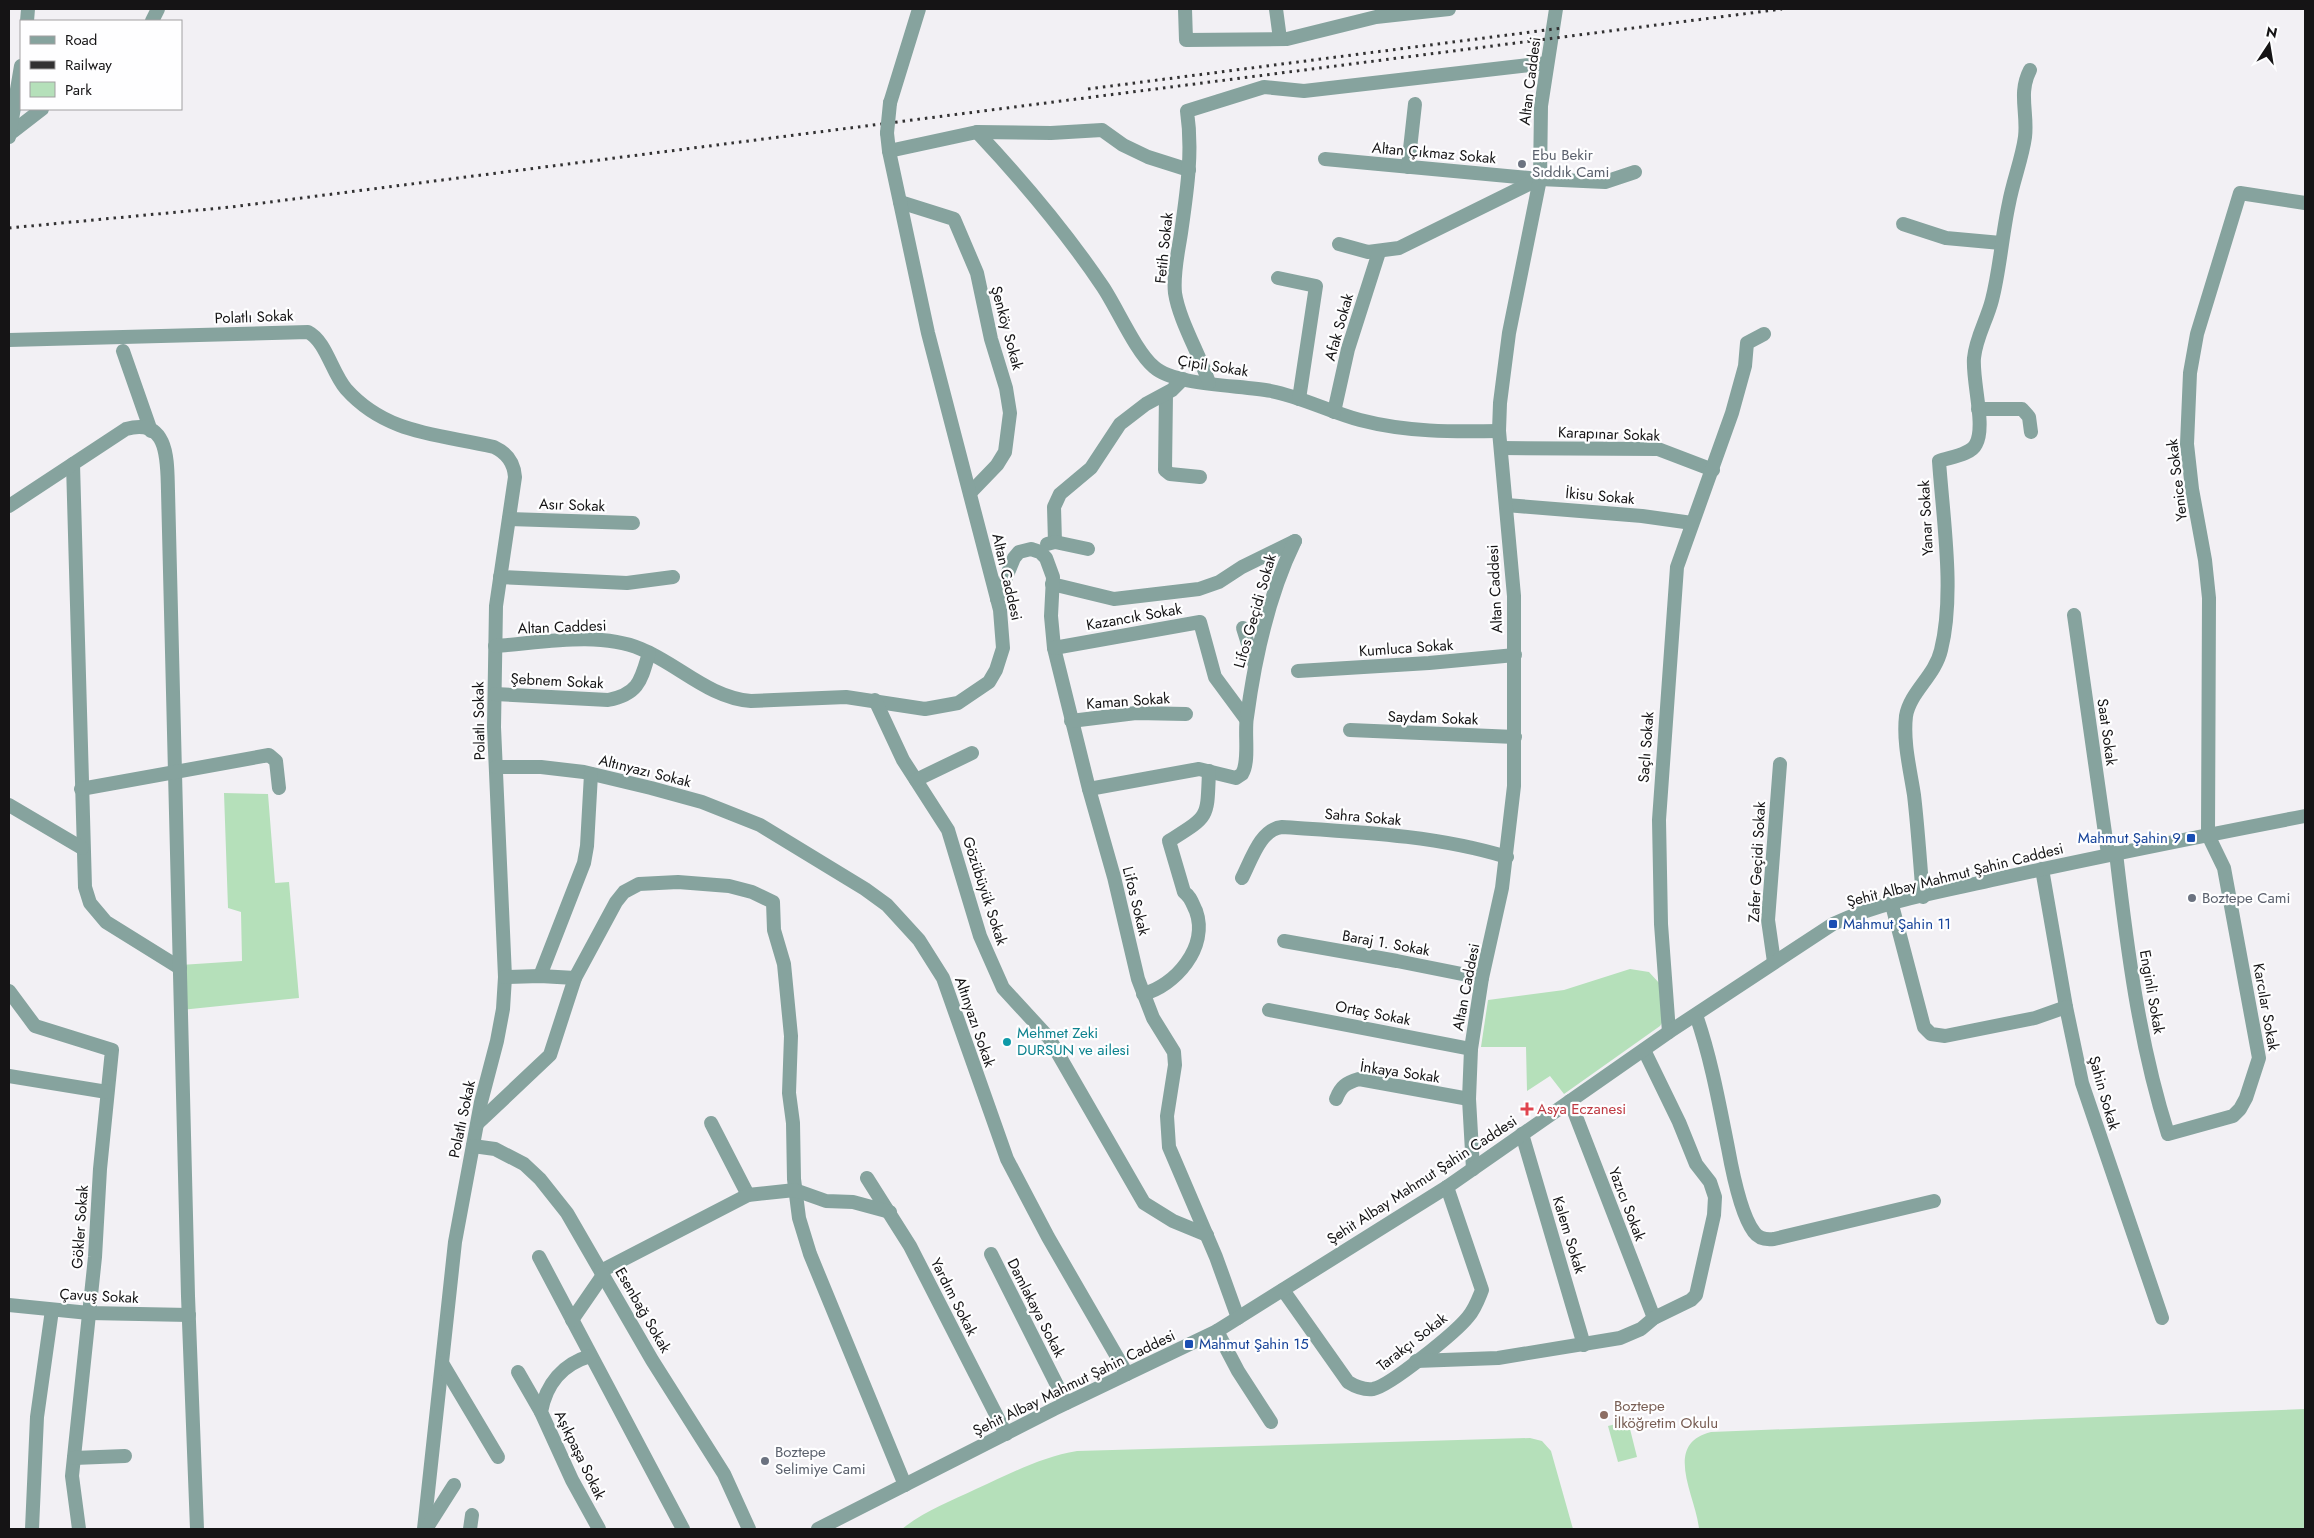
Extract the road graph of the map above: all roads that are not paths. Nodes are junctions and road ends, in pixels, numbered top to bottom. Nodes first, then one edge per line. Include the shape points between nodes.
1 (919, 9) edge
2 (1185, 9) edge
3 (1276, 9) edge
4 (1449, 9) edge
5 (1556, 9) edge
6 (1280, 39) junction
7 (1547, 63) junction
8 (2030, 70) dead end
9 (20, 72) edge
10 (1415, 104) dead end
11 (41, 110) edge
12 (977, 132) junction
13 (10, 135) edge
14 (889, 151) junction
15 (1325, 159) dead end
16 (1408, 167) junction
17 (1190, 170) junction
18 (1635, 172) dead end
19 (1540, 179) junction
20 (900, 202) junction
21 (2305, 203) edge
22 (1904, 224) dead end
23 (2001, 243) junction
24 (1339, 244) dead end
25 (1379, 252) junction
26 (1278, 278) dead end
27 (1764, 334) dead end
28 (9, 340) edge
29 (123, 351) dead end
30 (1183, 379) junction
31 (1209, 382) junction
32 (1166, 394) junction
33 (1299, 399) junction
34 (1978, 409) junction
35 (1334, 412) junction
36 (151, 431) junction
37 (1499, 431) junction
38 (2031, 432) dead end
39 (1500, 448) junction
40 (73, 464) junction
41 (1713, 470) junction
42 (1200, 477) dead end
43 (970, 493) junction
44 (1506, 505) junction
45 (9, 506) edge
46 (509, 518) junction
47 (633, 523) dead end
48 (1692, 523) junction
49 (1055, 542) junction
50 (1026, 549) junction
51 (1088, 549) dead end
52 (500, 577) junction
53 (673, 577) dead end
54 (1052, 584) junction
55 (997, 599) junction
56 (2074, 615) dead end
57 (1243, 628) dead end
58 (496, 646) junction
59 (1054, 648) junction
60 (649, 652) junction
61 (1515, 655) junction
62 (1255, 664) junction
63 (1298, 671) dead end
64 (494, 694) junction
65 (874, 700) junction
66 (1186, 714) dead end
67 (1246, 719) junction
68 (1071, 721) junction
69 (1350, 730) dead end
70 (1515, 737) junction
71 (972, 753) dead end
72 (1780, 764) dead end
73 (496, 767) junction
74 (1209, 771) junction
75 (175, 772) junction
76 (591, 774) junction
77 (916, 780) junction
78 (279, 788) dead end
79 (81, 789) junction
80 (1089, 789) junction
81 (9, 805) edge
82 (2305, 816) edge
83 (2208, 835) junction
84 (82, 848) junction
85 (2112, 854) junction
86 (1507, 857) junction
87 (2042, 869) junction
88 (1242, 878) dead end
89 (1923, 897) junction
90 (1892, 905) junction
91 (1284, 942) dead end
92 (1774, 962) junction
93 (180, 968) junction
94 (540, 976) junction
95 (504, 977) junction
96 (574, 978) junction
97 (1482, 978) junction
98 (9, 991) edge
99 (1143, 994) junction
100 (2066, 1007) junction
101 (1269, 1010) dead end
102 (1696, 1015) junction
103 (1669, 1032) junction
104 (1471, 1049) junction
105 (1644, 1050) junction
106 (9, 1076) edge
107 (107, 1092) junction
108 (1336, 1099) dead end
109 (1469, 1099) junction
110 (1570, 1101) junction
111 (478, 1123) junction
112 (711, 1124) dead end
113 (1522, 1134) junction
114 (2168, 1134) joint
115 (473, 1146) junction
116 (1473, 1169) junction
117 (867, 1178) dead end
118 (1447, 1187) junction
119 (795, 1190) junction
120 (748, 1195) junction
121 (1934, 1201) dead end
122 (890, 1212) junction
123 (1207, 1235) junction
124 (991, 1254) dead end
125 (539, 1257) dead end
126 (602, 1273) junction
127 (1283, 1290) junction
128 (9, 1305) edge
129 (52, 1310) junction
130 (89, 1314) junction
131 (189, 1315) junction
132 (1238, 1318) junction
133 (1654, 1318) junction
134 (2162, 1318) dead end
135 (572, 1320) junction
136 (1217, 1331) junction
137 (1584, 1345) junction
138 (590, 1356) junction
139 (1416, 1361) junction
140 (442, 1363) junction
141 (518, 1372) dead end
142 (1127, 1374) junction
143 (1066, 1403) junction
144 (541, 1412) junction
145 (1271, 1422) dead end
146 (1006, 1434) junction
147 (125, 1456) dead end
148 (498, 1457) dead end
149 (74, 1458) junction
150 (454, 1485) dead end
151 (905, 1485) junction
152 (472, 1515) dead end
153 (32, 1529) edge
154 (79, 1529) edge
155 (197, 1529) edge
156 (425, 1529) edge
157 (470, 1529) edge
158 (599, 1529) edge
159 (683, 1529) edge
160 (748, 1529) edge
161 (818, 1529) edge

1 - 14 street, Altan Caddesi, bridge via 890,103
2 - 6 street via 1186,40
3 - 6 street
4 - 6 street via 1376,17
5 - 7 street, Altan Caddesi
7 - 17 street, Fetih Sokak via 1304,91 1264,87 1187,111
7 - 19 street, Altan Caddesi via 1540,106
8 - 23 street, Yanar Sokak via 2022,96 2025,136
9 - 13 street
10 - 16 street
11 - 13 street
12 - 14 street
12 - 17 street via 1102,130 1148,158
12 - 30 street, Çipil Sokak via 1036,198 1086,263 1148,361 1163,373
14 - 20 street, Altan Caddesi
15 - 16 street, Altan Çıkmaz Sokak
16 - 19 street, Altan Çıkmaz Sokak
17 - 31 street, Fetih Sokak via 1175,264 1175,294
18 - 19 street, Altan Çıkmaz Sokak via 1605,182
19 - 25 street via 1409,244
19 - 37 street, Altan Caddesi via 1507,347
20 - 43 street, Altan Caddesi via 928,333
20 - 43 street, Şenköy Sokak via 954,219 977,273 991,339 1006,388 1010,413 1007,446 997,465
21 - 83 street, Yenice Sokak via 2240,193 2193,353 2187,444 2209,598
22 - 23 street via 1946,238
23 - 34 street, Yanar Sokak via 1993,298 1975,349 1973,370
24 - 25 street via 1358,251
25 - 35 street, Afak Sokak via 1348,348
26 - 33 street via 1316,286
27 - 41 street, Saçlı Sokak via 1747,343 1739,390
28 - 46 street, Polatlı Sokak via 308,332 318,339 335,374 347,389 375,413 414,431 489,446 503,452 515,472
29 - 36 street
30 - 31 street, Çipil Sokak
30 - 32 street
31 - 33 street, Çipil Sokak via 1271,391
32 - 42 street via 1165,470 1170,474
32 - 49 street via 1146,404 1120,424 1091,468 1060,494 1054,507
33 - 35 street, Çipil Sokak
34 - 38 street via 2022,409 2029,417
34 - 89 street, Yanar Sokak via 1980,431 1974,447 1939,461 1947,602 1943,640 1934,669 1911,702 1906,717
35 - 37 street, Çipil Sokak via 1400,428 1440,432
36 - 40 street via 142,428 126,430
36 - 75 street via 162,440 166,454
37 - 39 street, Altan Caddesi
39 - 41 street, Karapınar Sokak via 1658,449
39 - 44 street, Altan Caddesi
40 - 45 street
40 - 79 street
41 - 48 street, Saçlı Sokak
43 - 55 street, Altan Caddesi
44 - 48 street, İkisu Sokak
44 - 61 street, Altan Caddesi via 1514,596
46 - 47 street, Asır Sokak
46 - 52 street, Polatlı Sokak
48 - 103 street, Saçlı Sokak via 1677,567 1660,787 1659,889
49 - 50 street
49 - 51 street
50 - 54 street, Lifos Sokak via 1036,550 1046,558 1052,570
50 - 55 street via 1016,555
52 - 53 street via 627,583
52 - 58 street, Polatlı Sokak
54 - 59 street, Lifos Sokak
54 - 62 street, Lifos Geçidi Sokak via 1114,599 1199,589 1219,582 1295,540 1278,579
55 - 65 street, Altan Caddesi via 1003,648 988,682 965,699 944,707 912,708
56 - 85 street, Saat Sokak
57 - 62 street
58 - 60 street, Altan Caddesi via 601,640
58 - 64 street, Polatlı Sokak
59 - 67 street, Kazancık Sokak via 1200,622 1215,677
59 - 68 street, Lifos Sokak
60 - 64 street, Şebnem Sokak via 640,683 624,697 608,700
60 - 65 street, Altan Caddesi via 735,699 835,697
61 - 63 street, Kumluca Sokak via 1429,664
61 - 70 street, Altan Caddesi
62 - 67 street, Lifos Geçidi Sokak
64 - 73 street, Polatlı Sokak
65 - 77 street, Gözübüyük Sokak
66 - 68 street, Kaman Sokak via 1136,713
67 - 74 street, Lifos Geçidi Sokak via 1246,760 1242,774 1236,778
68 - 80 street, Lifos Sokak
69 - 70 street, Saydam Sokak
70 - 86 street, Altan Caddesi
71 - 77 street
72 - 92 street, Zafer Geçidi Sokak via 1768,920
73 - 76 street, Altınyazı Sokak via 541,767
73 - 95 street, Polatlı Sokak
74 - 80 street, Lifos Geçidi Sokak via 1199,769
74 - 99 street via 1208,807 1203,817 1169,841 1184,892 1190,896 1197,915 1197,942 1174,977 1156,990
75 - 78 street via 269,755 276,761
75 - 79 street
75 - 93 street
76 - 94 street via 586,856
76 - 142 street, Altınyazı Sokak via 677,794 760,825 865,888 907,926 929,955 948,990 1007,1159
77 - 123 street, Gözübüyük Sokak via 948,830 980,936 1003,988 1049,1038 1144,1203 1173,1222
79 - 84 street
80 - 99 street, Lifos Sokak
81 - 84 street
82 - 83 street, Şehit Albay Mahmut Şahin Caddesi
83 - 85 street, Şehit Albay Mahmut Şahin Caddesi
83 - 114 street, Karcılar Sokak via 2224,868 2260,1058 2248,1093 2236,1114
84 - 93 street via 84,887 95,910 106,922
85 - 87 street, Şehit Albay Mahmut Şahin Caddesi
85 - 114 street, Enginli Sokak via 2131,976 2155,1092
86 - 88 street, Sahra Sokak via 1436,841 1282,827 1272,829 1259,844
86 - 97 street, Altan Caddesi
87 - 89 street, Şehit Albay Mahmut Şahin Caddesi
87 - 100 street, Şahin Sokak
89 - 90 street, Şehit Albay Mahmut Şahin Caddesi
90 - 92 street, Şehit Albay Mahmut Şahin Caddesi via 1833,924
90 - 100 street via 1924,1027 1931,1034 1945,1036 2035,1018
91 - 97 street, Baraj 1. Sokak
92 - 102 street, Şehit Albay Mahmut Şahin Caddesi
93 - 131 street
94 - 95 street
94 - 96 street
95 - 111 street, Polatlı Sokak via 500,1026
96 - 111 street via 550,1055
96 - 119 street via 616,902 634,886 652,882 720,884 752,892 773,902 774,930 784,964 792,1036 789,1093
97 - 104 street, Altan Caddesi
98 - 107 street, Gökler Sokak via 35,1026 112,1050
99 - 123 street, Lifos Sokak via 1174,1052 1167,1136
100 - 134 street, Şahin Sokak via 2082,1083
101 - 104 street, Ortaç Sokak
102 - 103 street, Şehit Albay Mahmut Şahin Caddesi
102 - 121 street via 1711,1063 1735,1185 1756,1235 1774,1239
103 - 105 street, Şehit Albay Mahmut Şahin Caddesi
104 - 109 street, Altan Caddesi
105 - 110 street, Şehit Albay Mahmut Şahin Caddesi
105 - 133 street via 1696,1164 1710,1182 1715,1197 1696,1295
106 - 107 street
107 - 130 street, Gökler Sokak
108 - 109 street, İnkaya Sokak via 1340,1088 1359,1079
109 - 116 street, Altan Caddesi
110 - 113 street, Şehit Albay Mahmut Şahin Caddesi
110 - 133 street, Yazıcı Sokak
111 - 115 street, Polatlı Sokak
112 - 120 street
113 - 116 street, Şehit Albay Mahmut Şahin Caddesi
113 - 137 street, Kalem Sokak
115 - 126 street, Esenbağ Sokak via 505,1153 533,1171 567,1213
115 - 140 street, Polatlı Sokak via 455,1242
116 - 118 street, Şehit Albay Mahmut Şahin Caddesi
117 - 122 street, Yardım Sokak
118 - 127 street, Şehit Albay Mahmut Şahin Caddesi
118 - 139 street, Tarakçı Sokak via 1482,1290 1462,1324
119 - 120 street
119 - 122 street via 826,1200
119 - 151 street via 810,1254
120 - 126 street
122 - 146 street, Yardım Sokak
123 - 132 street, Lifos Sokak
124 - 143 street, Damlakaya Sokak
125 - 135 street
126 - 135 street
126 - 160 street, Esenbağ Sokak via 724,1474
127 - 132 street, Şehit Albay Mahmut Şahin Caddesi
127 - 139 street, Tarakçı Sokak via 1352,1385 1368,1389 1378,1387
128 - 129 street, Çavuş Sokak
129 - 130 street, Çavuş Sokak
129 - 153 street via 37,1417
130 - 131 street, Çavuş Sokak
130 - 149 street, Gökler Sokak
131 - 155 street
132 - 136 street, Şehit Albay Mahmut Şahin Caddesi
133 - 137 street via 1620,1338
135 - 138 street
136 - 142 street, Şehit Albay Mahmut Şahin Caddesi
136 - 145 street
137 - 139 street via 1498,1358
138 - 144 street, Aşıkpaşa Sokak via 574,1362 560,1373 547,1392
138 - 159 street
140 - 148 street
140 - 156 street, Polatlı Sokak
141 - 144 street
142 - 143 street, Şehit Albay Mahmut Şahin Caddesi
143 - 146 street, Şehit Albay Mahmut Şahin Caddesi
144 - 158 street, Aşıkpaşa Sokak
146 - 151 street, Şehit Albay Mahmut Şahin Caddesi
147 - 149 street
149 - 154 street, Gökler Sokak via 73,1488
150 - 156 street
151 - 161 street, Şehit Albay Mahmut Şahin Caddesi
152 - 157 street

